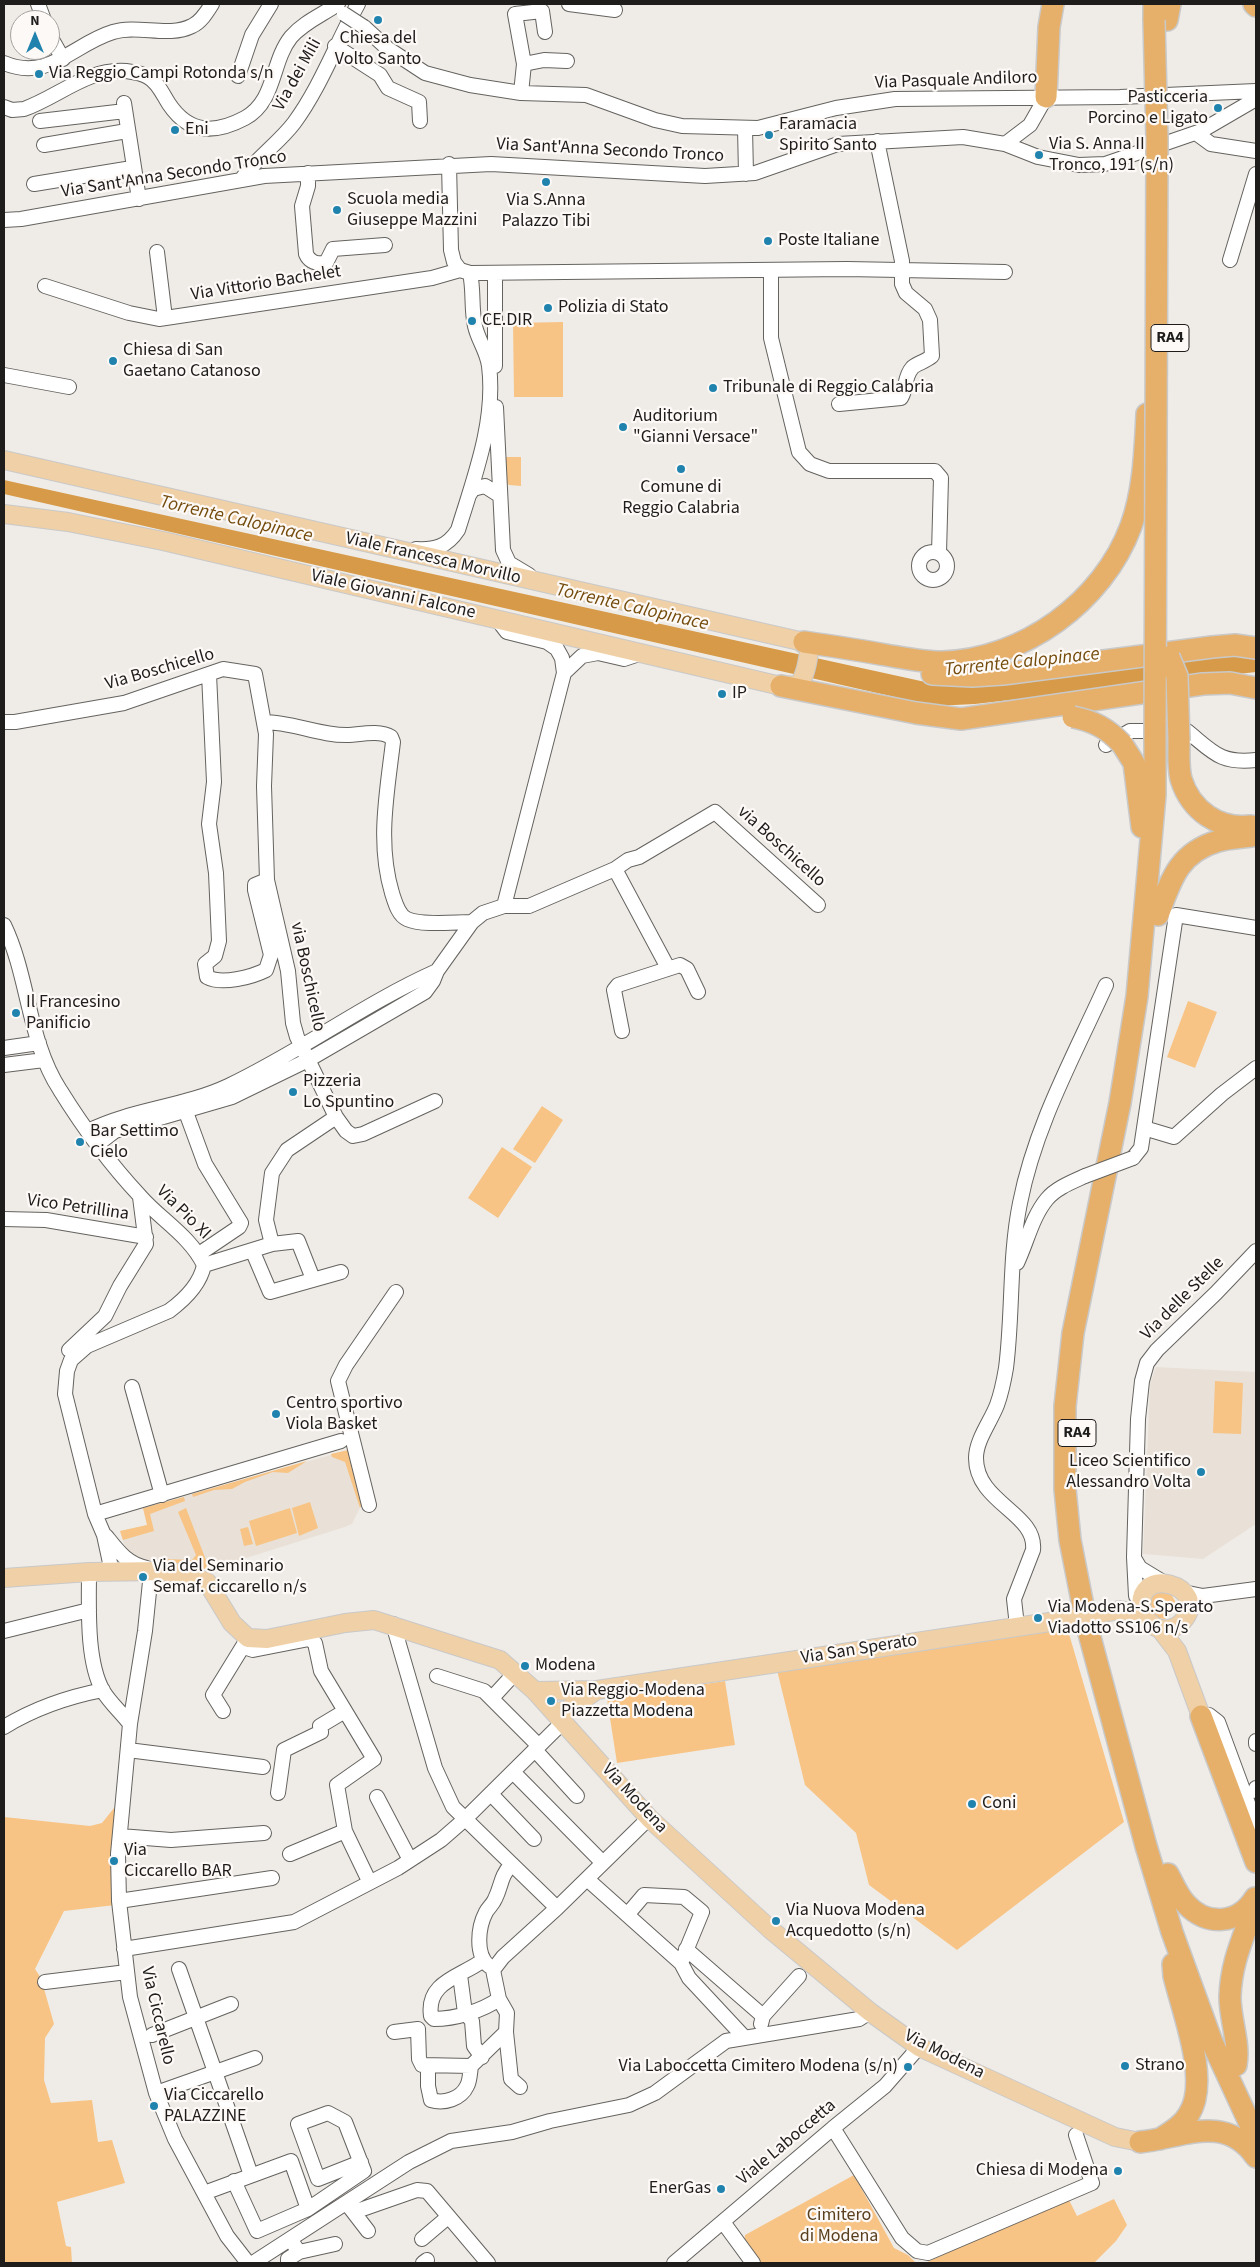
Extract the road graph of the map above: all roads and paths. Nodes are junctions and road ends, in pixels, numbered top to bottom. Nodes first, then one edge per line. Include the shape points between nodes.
1 (212, 4) edge
2 (271, 4) edge
3 (354, 4) edge
4 (358, 4) edge
5 (569, 4) edge
6 (1053, 4) edge
7 (340, 7) edge
8 (1160, 9) edge
9 (615, 10) dead end
10 (545, 32) dead end
11 (335, 46) junction
12 (60, 54) edge
13 (63, 59) junction
14 (567, 60) dead end
15 (4, 63) edge
16 (524, 64) junction
17 (238, 76) dead end
18 (1256, 92) edge
19 (520, 93) junction
20 (1046, 97) junction
21 (1256, 99) edge
22 (4, 107) edge
23 (420, 121) dead end
24 (40, 122) dead end
25 (745, 128) junction
26 (127, 131) junction
27 (1196, 133) junction
28 (877, 141) junction
29 (1005, 144) junction
30 (44, 145) dead end
31 (1256, 150) edge
32 (448, 164) junction
33 (132, 168) junction
34 (308, 173) junction
35 (746, 174) junction
36 (1256, 174) edge
37 (241, 180) junction
38 (34, 184) dead end
39 (139, 199) junction
40 (4, 220) edge
41 (385, 245) dead end
42 (157, 252) dead end
43 (1230, 260) dead end
44 (770, 270) junction
45 (902, 270) junction
46 (465, 272) junction
47 (1005, 272) dead end
48 (495, 273) junction
49 (45, 286) dead end
50 (494, 311) junction
51 (474, 314) junction
52 (165, 318) junction
53 (494, 333) junction
54 (478, 334) junction
55 (1157, 334) junction
56 (4, 375) edge
57 (69, 387) dead end
58 (839, 404) dead end
59 (4, 460) edge
60 (469, 494) junction
61 (499, 495) junction
62 (4, 514) edge
63 (380, 546) junction
64 (939, 554) dead end
65 (554, 587) junction
66 (497, 619) junction
67 (806, 647) junction
68 (1254, 648) edge
69 (645, 652) junction
70 (564, 673) junction
71 (209, 674) junction
72 (781, 686) junction
73 (1256, 688) edge
74 (4, 722) edge
75 (264, 722) junction
76 (1167, 740) junction
77 (1114, 744) junction
78 (1256, 760) edge
79 (1250, 830) edge
80 (615, 870) junction
81 (267, 880) junction
82 (818, 905) dead end
83 (504, 906) junction
84 (1152, 917) junction
85 (472, 922) junction
86 (4, 925) edge
87 (1256, 928) edge
88 (668, 968) junction
89 (437, 970) junction
90 (1106, 985) dead end
91 (698, 992) dead end
92 (622, 1031) dead end
93 (39, 1043) junction
94 (302, 1045) junction
95 (4, 1048) edge
96 (44, 1060) junction
97 (308, 1060) junction
98 (4, 1065) edge
99 (1256, 1068) edge
100 (435, 1101) dead end
101 (184, 1107) junction
102 (336, 1117) junction
103 (1144, 1128) junction
104 (88, 1131) junction
105 (98, 1144) junction
106 (140, 1197) junction
107 (4, 1219) edge
108 (146, 1236) junction
109 (272, 1244) junction
110 (1256, 1251) edge
111 (253, 1252) junction
112 (202, 1260) junction
113 (341, 1272) dead end
114 (1013, 1273) junction
115 (314, 1279) junction
116 (396, 1292) dead end
117 (132, 1387) dead end
118 (65, 1394) junction
119 (341, 1441) dead end
120 (162, 1495) junction
121 (369, 1505) dead end
122 (95, 1514) junction
123 (104, 1535) junction
124 (1134, 1557) junction
125 (156, 1571) junction
126 (89, 1572) junction
127 (112, 1572) junction
128 (4, 1578) edge
129 (1164, 1582) junction
130 (1256, 1589) edge
131 (1183, 1592) junction
132 (1203, 1596) junction
133 (1142, 1608) junction
134 (89, 1610) junction
135 (1184, 1617) junction
136 (393, 1624) junction
137 (1018, 1626) junction
138 (1160, 1629) junction
139 (4, 1631) edge
140 (246, 1642) junction
141 (1177, 1651) junction
142 (515, 1673) junction
143 (437, 1676) dead end
144 (103, 1690) junction
145 (535, 1691) junction
146 (492, 1698) junction
147 (572, 1698) junction
148 (223, 1711) dead end
149 (345, 1711) junction
150 (1200, 1716) junction
151 (564, 1723) junction
152 (130, 1724) junction
153 (4, 1727) edge
154 (537, 1748) junction
155 (128, 1750) junction
156 (263, 1767) dead end
157 (513, 1772) junction
158 (278, 1793) dead end
159 (491, 1794) junction
160 (577, 1796) dead end
161 (377, 1797) dead end
162 (649, 1818) junction
163 (464, 1820) junction
164 (1256, 1825) edge
165 (345, 1832) junction
166 (264, 1833) dead end
167 (120, 1836) junction
168 (534, 1839) dead end
169 (290, 1854) dead end
170 (410, 1860) junction
171 (1256, 1862) edge
172 (603, 1863) junction
173 (511, 1865) junction
174 (1168, 1874) junction
175 (272, 1878) dead end
176 (587, 1879) junction
177 (369, 1881) junction
178 (1256, 1896) edge
179 (119, 1901) junction
180 (1256, 1901) edge
181 (557, 1908) junction
182 (627, 1915) junction
183 (1172, 1932) junction
184 (124, 1948) junction
185 (686, 1949) junction
186 (680, 1963) junction
187 (488, 1965) junction
188 (178, 1969) dead end
189 (127, 1972) junction
190 (460, 1975) junction
191 (799, 1976) dead end
192 (45, 1982) dead end
193 (499, 1999) junction
194 (231, 2004) dead end
195 (870, 2012) junction
196 (465, 2014) junction
197 (763, 2016) junction
198 (195, 2018) junction
199 (394, 2032) dead end
200 (506, 2032) junction
201 (760, 2034) junction
202 (152, 2035) dead end
203 (744, 2037) junction
204 (919, 2047) junction
205 (482, 2057) junction
206 (255, 2058) dead end
207 (1236, 2065) junction
208 (428, 2066) junction
209 (472, 2066) junction
210 (214, 2073) junction
211 (520, 2087) dead end
212 (156, 2093) junction
213 (1256, 2106) edge
214 (834, 2128) junction
215 (1076, 2135) dead end
216 (1256, 2136) edge
217 (1160, 2139) junction
218 (1140, 2142) joint
219 (1256, 2157) edge
220 (361, 2162) junction
221 (251, 2175) junction
222 (234, 2181) junction
223 (204, 2194) junction
224 (350, 2207) junction
225 (308, 2209) junction
226 (448, 2217) junction
227 (723, 2222) junction
228 (368, 2231) dead end
229 (290, 2239) junction
230 (422, 2239) dead end
231 (335, 2244) dead end
232 (299, 2252) junction
233 (248, 2263) edge
234 (253, 2263) edge
235 (288, 2263) edge
236 (488, 2263) edge
237 (674, 2263) edge
238 (753, 2263) edge

1 - 13 street via 193,26 171,30 122,29
2 - 17 street via 252,36
3 - 7 street via 347,13
4 - 11 street, Via dei Mili
5 - 9 street
6 - 20 highway
7 - 19 street, Via Pasquale Andiloro, bridge via 388,48 425,73
7 - 22 street via 310,20 292,37 261,105 246,117 224,126 205,129 188,124 149,77 126,71 97,74 24,109
8 - 55 highway, RA4, bridge
8 - 76 highway, RA4 via 1170,134
10 - 16 street via 542,11 515,14
11 - 23 street via 380,75 388,88 419,102
11 - 37 street, Via dei Mili via 319,82 293,124 251,165
12 - 13 street
13 - 15 street via 40,68 24,69
14 - 16 street
16 - 19 street
18 - 20 street, Via Pasquale Andiloro
19 - 25 street, Via Pasquale Andiloro via 586,95 682,126
20 - 25 street, Via Pasquale Andiloro via 895,99
20 - 29 street via 1030,126
21 - 27 street, Via Sant'Anna Secondo Tronco
24 - 26 street via 124,107
25 - 35 street
26 - 30 street
26 - 33 street
27 - 29 street, Via Sant'Anna Secondo Tronco via 1105,164 1079,165 1038,158
27 - 31 street via 1211,144
28 - 29 street, Via Sant'Anna Secondo Tronco via 963,137
28 - 35 street, Via Sant'Anna Secondo Tronco via 830,146 767,170
28 - 45 street
32 - 34 street, Via Sant'Anna Secondo Tronco
32 - 35 street, Via Sant'Anna Secondo Tronco via 705,176
32 - 46 street via 451,250 454,262
33 - 38 street
33 - 39 street
34 - 37 street, Via Sant'Anna Secondo Tronco
34 - 41 street via 302,206 308,259 314,263 326,263 333,249
36 - 43 street
37 - 39 street, Via Sant'Anna Secondo Tronco
39 - 40 street, Via Sant'Anna Secondo Tronco
42 - 52 street
44 - 45 street, Via Vittorio Bachelet
44 - 48 street, Via Vittorio Bachelet
44 - 64 street via 771,338 799,452 810,464 829,471 935,471 941,478
45 - 47 street, Via Vittorio Bachelet
45 - 58 street via 904,288 925,309 930,320 932,356 911,369 901,398
46 - 48 street, Via Vittorio Bachelet
46 - 51 street via 473,286
46 - 52 street, Via Vittorio Bachelet
48 - 50 street
49 - 52 street, Via Vittorio Bachelet via 129,313
50 - 51 street
50 - 53 street
51 - 54 street
53 - 54 street
53 - 61 street
54 - 60 street via 489,365 490,409
55 - 67 highway, bridge via 1149,370 1145,454 1131,527 1115,557 1081,601 1053,625 1027,640 986,656 939,662
55 - 76 highway, RA4, bridge
56 - 57 street
59 - 63 main road, Viale Francesca Morvillo
60 - 61 street via 486,486
60 - 63 street via 458,530 446,544 431,550
61 - 65 street via 505,557 514,568
62 - 66 main road, Viale Giovanni Falcone via 68,522 163,541
63 - 65 main road, Viale Francesca Morvillo
65 - 67 main road, Viale Francesca Morvillo
66 - 69 main road, Viale Giovanni Falcone
66 - 70 street via 507,632 547,642 557,648
67 - 68 highway via 916,671 972,676 1212,647 1234,645
67 - 72 main road via 802,679 796,685
69 - 70 street via 624,659 598,653 582,656
69 - 72 main road, Viale Giovanni Falcone
70 - 83 street
71 - 74 street, Via Boschicello via 124,703
71 - 75 street, Via Boschicello via 223,669 255,674
71 - 81 street via 214,782 209,824 216,873 219,941 215,956 205,964 207,977 214,981 266,970 271,955 254,890 255,885
72 - 73 highway via 916,714 961,718 1202,684 1230,683
72 - 77 highway, bridge via 809,698 937,730 971,730 1073,717 1102,726
75 - 81 street, via Boschicello
75 - 85 street via 337,734 391,737 383,822 384,860 397,906 406,919 420,922
76 - 79 highway via 1189,796 1212,821
76 - 84 highway, RA4 via 1155,795
77 - 78 street via 1130,731 1187,731 1216,755 1237,762
77 - 84 highway via 1134,763 1143,835 1141,886
79 - 84 highway via 1187,857
80 - 82 street, via Boschicello via 715,812
80 - 83 street, via Boschicello via 529,906
80 - 88 street
81 - 94 street, via Boschicello via 288,971 293,1023
83 - 85 street via 483,913
84 - 174 highway, RA4 via 1141,1060 1085,1332 1077,1408 1077,1476 1083,1542 1100,1628
84 - 183 highway, RA4 via 1073,1333 1065,1406 1065,1489 1070,1540 1087,1626
85 - 89 street
86 - 93 street, Via Pio XI via 24,982
87 - 103 street via 1176,915
88 - 91 street via 680,965 687,969
88 - 92 street via 614,990
89 - 94 street
89 - 97 street via 425,992
90 - 114 street via 1034,1145 1020,1204
93 - 95 street
93 - 96 street, Via Pio XI
94 - 97 street, via Boschicello
94 - 101 street
96 - 98 street
96 - 104 street, Via Pio XI via 59,1089
97 - 101 street via 232,1097
97 - 102 street, via Boschicello
99 - 103 street via 1174,1136
100 - 102 street, via Boschicello via 358,1136 346,1131
101 - 104 street via 108,1121
101 - 105 street via 115,1131
101 - 112 street via 205,1164 241,1223
102 - 109 street via 287,1150 272,1174 266,1220
103 - 114 street, bridge via 1141,1148 1133,1158 1065,1185 1048,1198 1035,1219
104 - 105 street, Via Pio XI
105 - 106 street, Via Pio XI
106 - 108 street
106 - 112 street, Via Pio XI via 181,1235
107 - 108 street, Vico Petrillina via 46,1220
108 - 118 street via 146,1244 105,1316 63,1357 57,1381
109 - 111 street
109 - 115 street via 298,1241
110 - 124 street, Via delle Stelle via 1147,1363 1138,1419
111 - 112 street
111 - 115 street via 270,1292
112 - 118 street, Via Pio XI via 197,1283 180,1303 87,1346 70,1360 66,1370
113 - 115 street
114 - 137 street via 1006,1369 998,1404 976,1458 987,1491 1026,1525 1034,1541 1014,1599
116 - 121 street via 338,1381
117 - 120 street
118 - 122 street, Via Pio XI
119 - 120 street
120 - 122 street
122 - 123 street, Via Pio XI
123 - 125 street via 122,1556 135,1565
123 - 127 street, Via Pio XI
124 - 129 street via 1140,1568
124 - 133 street, Via delle Stelle via 1136,1596
125 - 127 main road
125 - 140 main road via 188,1575 207,1582
125 - 152 street, Via Ciccarello
126 - 127 main road
126 - 128 main road
126 - 134 street
129 - 131 main road
129 - 133 main road via 1150,1588
130 - 132 street
131 - 132 street
131 - 135 main road
132 - 135 street
133 - 137 main road, Via San Sperato, bridge
133 - 138 main road via 1147,1622
134 - 139 street
134 - 144 street via 94,1660
135 - 138 main road via 1167,1630
135 - 141 main road via 1176,1636
136 - 140 main road, Via Modena via 374,1620 345,1623
136 - 142 main road, Via Modena via 500,1660
136 - 163 street via 435,1768 453,1807
137 - 147 main road, Via San Sperato via 597,1690
138 - 141 main road
140 - 148 street via 213,1695
140 - 149 street via 253,1650 309,1638 313,1640 321,1671
141 - 150 main road
142 - 145 main road, Via Modena
142 - 146 street
143 - 146 street via 484,1691
144 - 152 street
144 - 153 street via 38,1708
145 - 147 main road, Via San Sperato
145 - 151 main road, Via Modena
146 - 154 street
147 - 151 main road
147 - 151 main road
149 - 158 street via 320,1726 321,1732 284,1750
149 - 165 street via 374,1759 337,1785
150 - 164 street via 1209,1715 1218,1722
150 - 171 highway
151 - 154 street
151 - 162 main road, Via Modena
152 - 155 street, Via Ciccarello
154 - 157 street
154 - 160 street
155 - 156 street
155 - 167 street, Via Ciccarello
157 - 159 street
157 - 172 street
159 - 163 street
159 - 168 street
161 - 170 street
162 - 172 street
162 - 195 main road, Via Modena via 770,1929
163 - 170 street
163 - 173 street
165 - 169 street
165 - 177 street
166 - 167 street via 171,1840
167 - 179 street, Via Ciccarello
170 - 177 street
172 - 176 street
173 - 181 street
173 - 187 street via 502,1875 495,1900 481,1925 480,1950
174 - 178 highway via 1185,1903 1200,1916 1214,1920 1230,1920 1239,1915
174 - 207 highway, RA4 via 1204,1985
175 - 179 street
176 - 181 street
176 - 182 street
177 - 184 street via 294,1922
179 - 184 street, Via Ciccarello
180 - 207 highway via 1232,1970 1230,1999 1238,2052
181 - 187 street via 502,1957
182 - 185 street via 644,1895 684,1897 702,1912
182 - 186 street
183 - 216 highway, RA4 via 1212,2042
183 - 217 highway via 1174,1976 1198,2084 1189,2116
184 - 189 street, Via Ciccarello
185 - 186 street
185 - 197 street
186 - 203 street via 688,1978
187 - 190 street
187 - 193 street
188 - 198 street
189 - 192 street
189 - 212 street, Via Ciccarello via 130,1997
190 - 196 street
190 - 196 street via 439,1986 430,2008 434,2019
191 - 197 street
193 - 196 street
193 - 200 street via 507,2013
194 - 198 street
195 - 201 street via 859,2019
195 - 204 main road, Via Modena
196 - 205 street via 472,2021 474,2046
197 - 201 street
198 - 202 street
198 - 210 street
199 - 208 street via 418,2029 419,2059 422,2065
200 - 205 street
200 - 211 street via 511,2079
201 - 203 street
203 - 224 street via 726,2041 655,2093 629,2105 512,2132 451,2141 409,2162
204 - 214 street, Viale Laboccetta via 885,2086
204 - 218 main road, Via Modena via 1115,2137
205 - 209 street
206 - 210 street
207 - 213 highway, RA4
208 - 209 street
208 - 209 street via 431,2100 440,2102 451,2100 467,2087
210 - 212 street
210 - 221 street
212 - 223 street, Via Ciccarello via 175,2139
214 - 215 street via 902,2238 917,2251 928,2253 1092,2183
214 - 227 street, Viale Laboccetta
217 - 218 highway
217 - 219 highway via 1189,2131 1220,2132 1244,2144
220 - 220 street via 345,2122 328,2112 298,2124 318,2179
220 - 225 street via 364,2171
221 - 222 street
221 - 225 street via 291,2161
222 - 223 street
222 - 225 street via 256,2232
223 - 233 street, Via Ciccarello via 227,2236
224 - 226 street via 417,2190 427,2191
224 - 228 street
224 - 229 street
226 - 230 street
226 - 236 street
227 - 237 street, Viale Laboccetta
227 - 238 street
229 - 232 street
229 - 234 street
231 - 232 street
232 - 235 street via 288,2259

